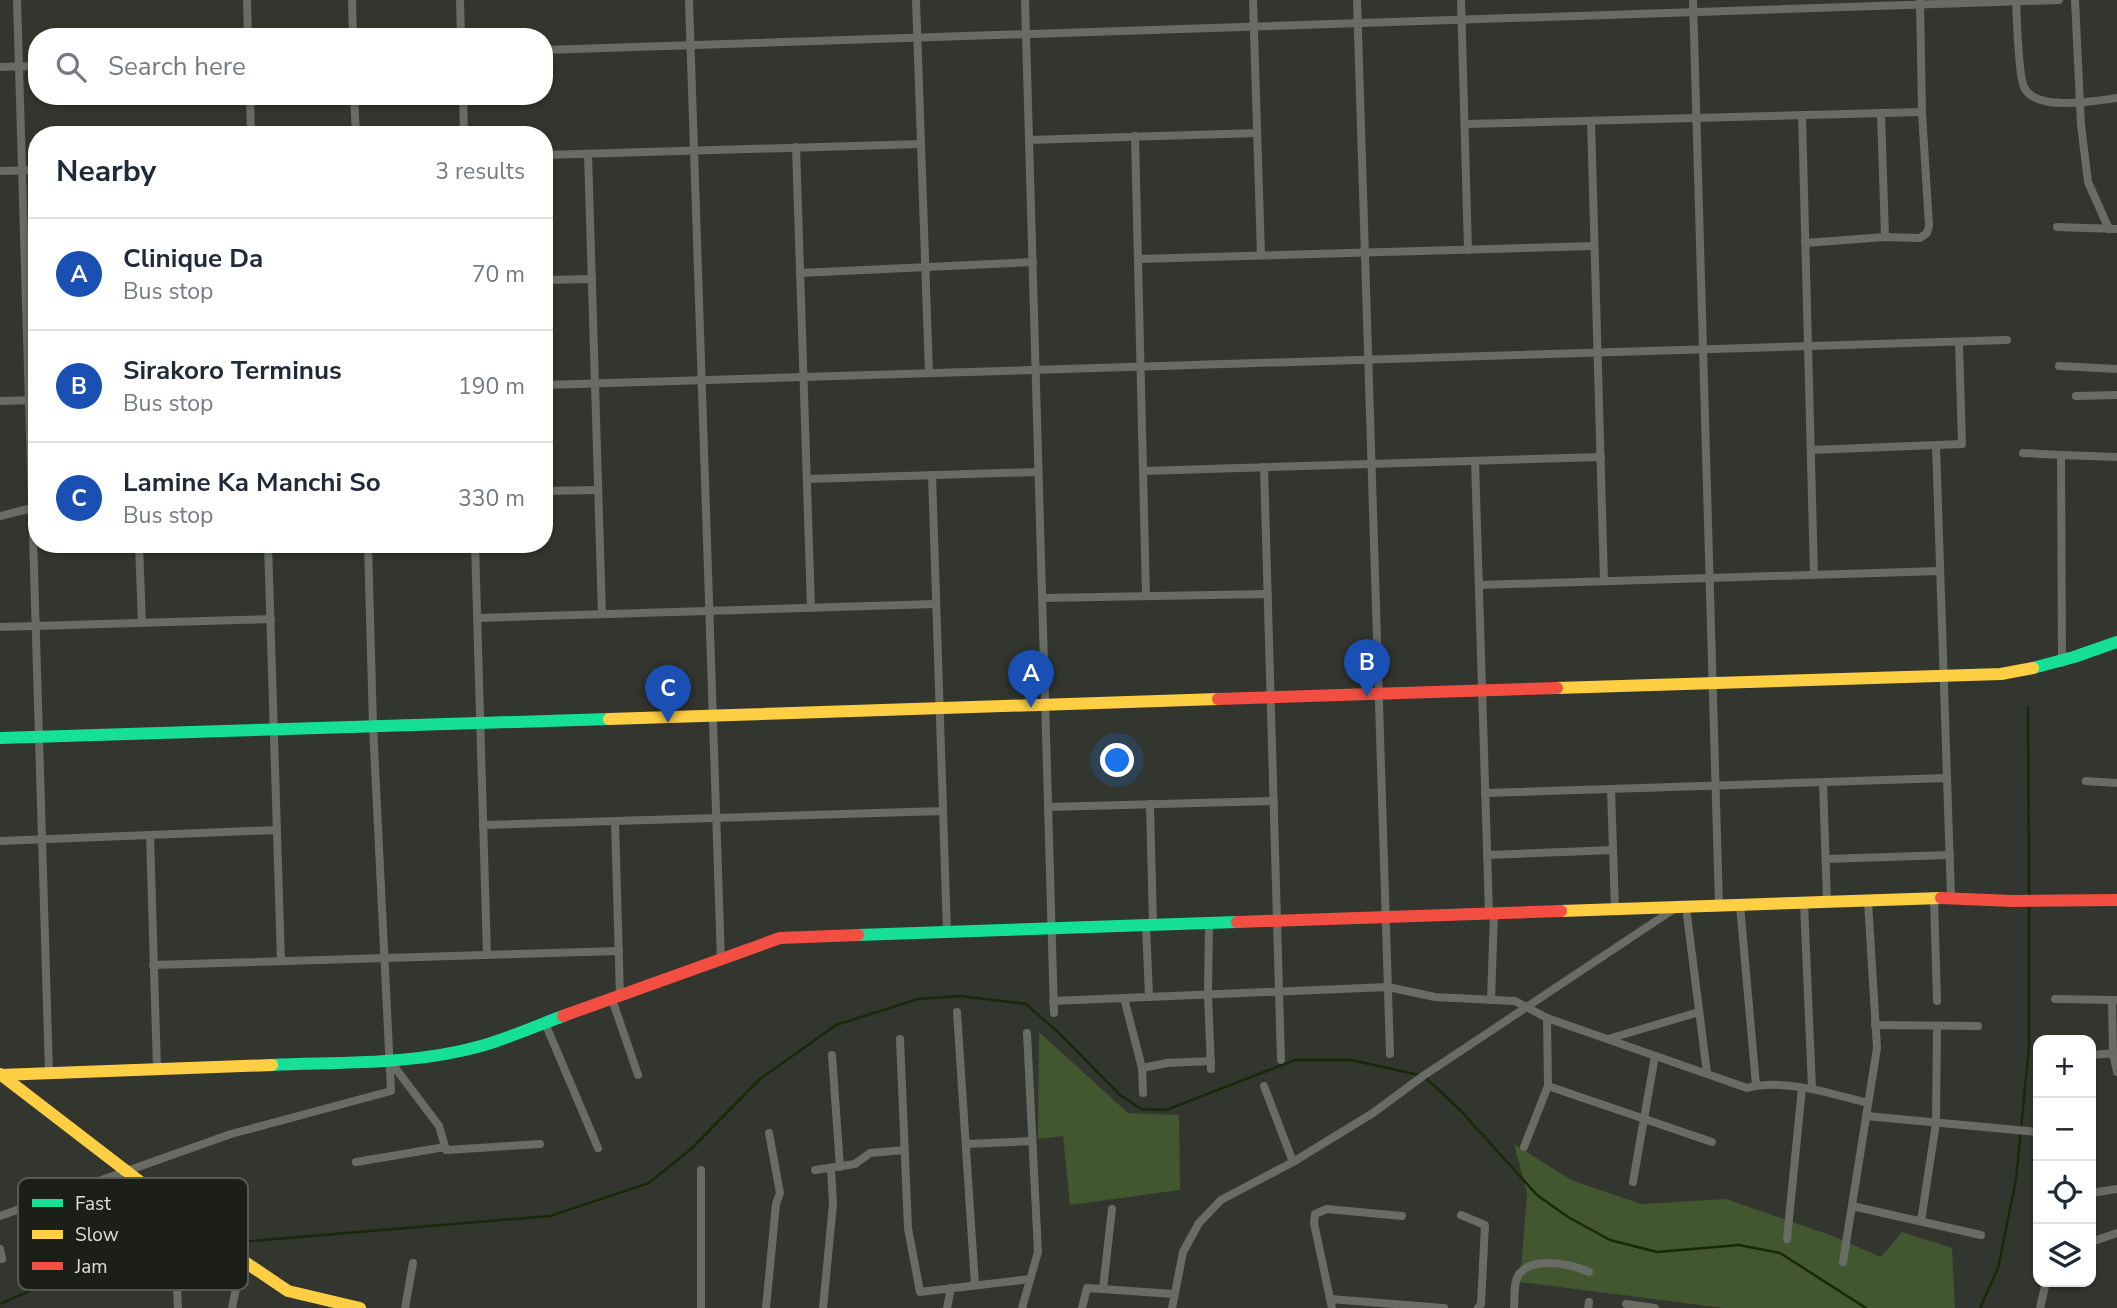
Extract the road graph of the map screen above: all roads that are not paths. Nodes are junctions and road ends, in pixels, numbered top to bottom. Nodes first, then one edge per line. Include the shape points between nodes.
1 (17, 0) edge
2 (247, 0) edge
3 (352, 0) edge
4 (460, 0) edge
5 (689, 0) edge
6 (916, 0) edge
7 (1025, 0) edge
8 (1253, 0) edge
9 (1357, 0) edge
10 (1461, 0) edge
11 (1693, 0) edge
12 (2059, 0) edge
13 (2075, 0) edge
14 (2016, 1) edge
15 (1920, 2) edge
16 (1694, 12) junction
17 (1461, 19) junction
18 (1358, 23) junction
19 (1254, 26) junction
20 (248, 28) edge
21 (353, 28) edge
22 (461, 28) edge
23 (1026, 34) junction
24 (917, 37) junction
25 (690, 45) junction
26 (553, 50) edge
27 (28, 66) edge
28 (19, 67) junction
29 (0, 68) edge
30 (2117, 99) edge
31 (2080, 102) junction
32 (250, 105) edge
33 (355, 105) edge
34 (463, 105) edge
35 (1922, 112) junction
36 (1881, 113) junction
37 (1802, 115) junction
38 (1697, 118) junction
39 (1591, 121) junction
40 (1465, 124) junction
41 (251, 126) edge
42 (356, 126) edge
43 (464, 126) edge
44 (1257, 133) junction
45 (1135, 136) junction
46 (1029, 140) junction
47 (921, 144) junction
48 (796, 147) junction
49 (694, 150) junction
50 (588, 154) junction
51 (553, 155) edge
52 (22, 170) junction
53 (28, 170) edge
54 (0, 171) edge
55 (2057, 227) dead end
56 (2113, 229) edge
57 (1885, 237) junction
58 (1805, 243) junction
59 (1594, 246) junction
60 (1468, 250) junction
61 (1365, 252) junction
62 (1261, 256) junction
63 (1138, 259) junction
64 (1033, 262) junction
65 (925, 267) junction
66 (800, 273) junction
67 (592, 279) junction
68 (553, 280) edge
69 (28, 295) edge
70 (2007, 340) dead end
71 (1959, 342) junction
72 (1808, 346) junction
73 (1703, 350) junction
74 (1597, 353) junction
75 (1368, 360) junction
76 (2059, 366) dead end
77 (1140, 367) junction
78 (2117, 369) edge
79 (1036, 370) junction
80 (929, 373) junction
81 (803, 377) junction
82 (701, 380) junction
83 (595, 383) junction
84 (553, 385) edge
85 (2117, 395) edge
86 (2076, 396) dead end
87 (28, 400) edge
88 (0, 401) edge
89 (1936, 445) junction
90 (1811, 450) junction
91 (2023, 453) dead end
92 (2061, 455) junction
93 (1601, 457) junction
94 (2117, 457) edge
95 (1475, 461) junction
96 (1372, 464) junction
97 (1264, 467) junction
98 (1143, 471) junction
99 (1038, 472) junction
100 (932, 475) junction
101 (807, 479) junction
102 (598, 490) junction
103 (553, 491) edge
104 (28, 509) edge
105 (0, 516) edge
106 (34, 553) edge
107 (139, 553) edge
108 (268, 553) edge
109 (368, 553) edge
110 (475, 553) edge
111 (1940, 571) junction
112 (1814, 575) junction
113 (1710, 578) junction
114 (1604, 581) junction
115 (1479, 585) junction
116 (1268, 594) junction
117 (1146, 596) junction
118 (1042, 598) junction
119 (936, 604) junction
120 (811, 608) junction
121 (709, 611) junction
122 (602, 614) junction
123 (477, 618) junction
124 (271, 619) junction
125 (142, 623) junction
126 (36, 626) junction
127 (0, 627) edge
128 (2117, 642) edge
129 (2062, 663) junction
130 (1944, 676) junction
131 (1713, 683) junction
132 (1482, 691) junction
133 (1379, 694) junction
134 (1271, 698) junction
135 (1045, 705) junction
136 (940, 708) junction
137 (713, 716) junction
138 (480, 723) junction
139 (373, 726) junction
140 (274, 730) junction
141 (39, 737) junction
142 (0, 738) edge
143 (1947, 778) junction
144 (2085, 781) dead end
145 (1823, 782) junction
146 (2117, 783) edge
147 (1716, 786) junction
148 (1611, 789) junction
149 (1485, 793) junction
150 (1274, 801) junction
151 (1150, 804) junction
152 (1048, 807) junction
153 (943, 811) junction
154 (716, 818) junction
155 (615, 821) junction
156 (483, 825) junction
157 (277, 830) junction
158 (150, 835) junction
159 (42, 839) junction
160 (0, 841) edge
161 (1613, 850) junction
162 (1950, 855) junction
163 (1487, 856) junction
164 (1826, 859) junction
165 (1934, 898) junction
166 (1951, 898) junction
167 (2117, 900) edge
168 (1868, 901) junction
169 (1827, 902) junction
170 (1804, 903) junction
171 (1740, 905) junction
172 (1719, 906) junction
173 (1681, 907) junction
174 (1615, 909) junction
175 (1491, 914) junction
176 (1386, 917) junction
177 (1277, 921) junction
178 (1209, 923) junction
179 (1150, 925) junction
180 (1051, 929) junction
181 (947, 932) junction
182 (619, 951) junction
183 (487, 954) junction
184 (384, 958) junction
185 (281, 961) junction
186 (721, 961) junction
187 (153, 965) junction
188 (1388, 987) junction
189 (1279, 991) junction
190 (1208, 994) junction
191 (1149, 997) junction
192 (616, 998) junction
193 (1124, 998) junction
194 (2056, 999) dead end
195 (1491, 1000) junction
196 (2114, 1000) edge
197 (1053, 1001) junction
198 (1937, 1002) dead end
199 (1527, 1006) junction
200 (957, 1012) dead end
201 (1699, 1012) junction
202 (1054, 1013) dead end
203 (1547, 1017) junction
204 (545, 1023) junction
205 (1875, 1025) junction
206 (1937, 1026) junction
207 (1978, 1026) dead end
208 (1027, 1033) dead end
209 (900, 1039) dead end
210 (1608, 1039) junction
211 (2115, 1053) edge
212 (1390, 1054) dead end
213 (832, 1055) dead end
214 (2096, 1055) edge
215 (1655, 1056) junction
216 (390, 1060) junction
217 (1281, 1060) dead end
218 (1142, 1068) junction
219 (157, 1069) junction
220 (2117, 1072) edge
221 (49, 1073) junction
222 (1707, 1073) junction
223 (0, 1074) edge
224 (638, 1074) dead end
225 (1756, 1085) junction
226 (1264, 1086) dead end
227 (1548, 1086) junction
228 (1802, 1087) junction
229 (1812, 1088) junction
230 (1143, 1093) dead end
231 (1868, 1103) junction
232 (1866, 1116) junction
233 (1644, 1119) junction
234 (1936, 1122) junction
235 (2033, 1132) edge
236 (769, 1133) dead end
237 (1032, 1140) junction
238 (1712, 1142) dead end
239 (540, 1144) dead end
240 (966, 1144) junction
241 (445, 1147) junction
242 (1524, 1147) dead end
243 (598, 1148) dead end
244 (904, 1150) junction
245 (356, 1162) dead end
246 (1293, 1162) junction
247 (835, 1167) junction
248 (701, 1170) dead end
249 (815, 1170) dead end
250 (127, 1171) junction
251 (107, 1178) edge
252 (136, 1178) edge
253 (1633, 1182) dead end
254 (2117, 1189) edge
255 (2096, 1192) edge
256 (1852, 1206) junction
257 (1112, 1209) dead end
258 (18, 1210) edge
259 (1461, 1215) dead end
260 (0, 1216) edge
261 (1402, 1216) dead end
262 (1920, 1221) junction
263 (2117, 1233) edge
264 (1980, 1235) dead end
265 (1787, 1239) dead end
266 (2096, 1240) edge
267 (0, 1250) edge
268 (2, 1259) dead end
269 (1843, 1262) dead end
270 (413, 1263) dead end
271 (248, 1264) edge
272 (1589, 1272) dead end
273 (1030, 1279) junction
274 (975, 1285) junction
275 (2045, 1287) edge
276 (951, 1288) junction
277 (1103, 1289) junction
278 (177, 1290) edge
279 (236, 1290) edge
280 (1174, 1294) junction
281 (1331, 1303) edge
282 (1626, 1304) dead end
283 (178, 1308) edge
284 (232, 1308) edge
285 (360, 1308) edge
286 (405, 1308) edge
287 (701, 1308) edge
288 (766, 1308) edge
289 (823, 1308) edge
290 (947, 1308) edge
291 (1022, 1308) edge
292 (1082, 1308) edge
293 (1171, 1308) edge
294 (1444, 1308) edge
295 (1478, 1308) edge
296 (1514, 1308) edge
297 (1655, 1308) edge
298 (2040, 1308) edge

1 - 28 street
2 - 20 street
3 - 21 street
4 - 22 street
5 - 25 street
6 - 24 street
7 - 23 street
8 - 19 street
9 - 18 street
10 - 17 street
11 - 16 street
12 - 14 street
13 - 31 street
14 - 15 street
14 - 31 street via 2023,86 2045,102
15 - 16 street
15 - 35 street
16 - 17 street
16 - 38 street
17 - 18 street
17 - 40 street
18 - 19 street
18 - 61 street
19 - 23 street
19 - 44 street
23 - 24 street
23 - 46 street
24 - 25 street
24 - 47 street
25 - 26 street
25 - 49 street
27 - 28 street
28 - 29 street
28 - 52 street
30 - 31 street
31 - 56 street via 2088,182
32 - 41 street
33 - 42 street
34 - 43 street
35 - 36 street
35 - 57 street via 1927,233 1920,238
36 - 37 street
36 - 57 street
37 - 38 street
37 - 58 street
38 - 39 street
38 - 73 street
39 - 40 street
39 - 59 street
40 - 60 street
44 - 45 street
44 - 62 street
45 - 46 street
45 - 63 street
46 - 64 street
47 - 48 street
47 - 65 street
48 - 49 street
48 - 66 street
49 - 50 street
49 - 82 street
50 - 51 street
50 - 67 street
52 - 53 street
52 - 54 street
52 - 69 street
55 - 56 street
57 - 58 street
58 - 72 street
59 - 60 street
59 - 74 street
60 - 61 street
61 - 62 street
61 - 75 street
62 - 63 street
63 - 77 street
64 - 65 street
64 - 79 street
65 - 66 street
65 - 80 street
66 - 81 street
67 - 68 street
67 - 83 street
70 - 71 street
71 - 72 street
71 - 89 street via 1962,444
72 - 73 street
72 - 90 street
73 - 74 street
73 - 113 street
74 - 75 street
74 - 93 street
75 - 77 street
75 - 96 street
76 - 78 street
77 - 79 street
77 - 98 street
79 - 80 street
79 - 99 street
80 - 81 street
81 - 82 street
81 - 101 street
82 - 83 street
82 - 121 street
83 - 84 street
83 - 102 street
85 - 86 street
87 - 88 street
89 - 90 street
89 - 111 street
90 - 112 street
91 - 92 street
92 - 94 street
92 - 129 street
93 - 95 street
93 - 114 street
95 - 96 street
95 - 115 street
96 - 97 street
96 - 133 street
97 - 98 street
97 - 116 street
98 - 117 street
99 - 100 street
99 - 118 street
100 - 101 street
100 - 119 street
101 - 120 street
102 - 103 street
102 - 122 street
104 - 105 street
106 - 126 street
107 - 125 street
108 - 124 street
109 - 139 street
110 - 123 street
111 - 112 street
111 - 130 street
112 - 113 street
113 - 114 street
113 - 131 street
114 - 115 street
115 - 132 street
116 - 117 street
116 - 134 street
117 - 118 street
118 - 135 street
119 - 120 street
119 - 136 street
120 - 121 street
121 - 122 street
121 - 137 street
122 - 123 street
123 - 138 street
124 - 125 street
124 - 140 street
125 - 126 street
126 - 127 street
126 - 141 street
128 - 129 street
129 - 130 street via 2001,674
130 - 131 street
130 - 143 street
131 - 132 street
131 - 147 street
132 - 133 street
132 - 149 street
133 - 134 street
133 - 176 street
134 - 135 street
134 - 150 street
135 - 136 street
135 - 152 street
136 - 137 street
136 - 153 street
137 - 138 street
137 - 154 street
138 - 139 street
138 - 156 street
139 - 140 street
139 - 184 street
140 - 141 street
140 - 157 street
141 - 142 street
141 - 159 street
143 - 145 street
143 - 162 street
144 - 146 street
145 - 147 street
145 - 164 street
147 - 148 street
147 - 172 street
148 - 149 street
148 - 161 street
149 - 163 street
150 - 151 street
150 - 177 street
151 - 152 street
151 - 179 street
152 - 180 street
153 - 154 street
153 - 181 street
154 - 155 street
154 - 186 street
155 - 156 street
155 - 182 street
156 - 183 street
157 - 158 street
157 - 185 street
158 - 159 street
158 - 187 street
159 - 160 street
159 - 221 street
161 - 163 street
161 - 174 street
162 - 164 street
162 - 166 street
163 - 175 street
164 - 169 street
165 - 166 street
165 - 168 street
165 - 198 street
166 - 167 street
168 - 169 street
168 - 205 street
169 - 170 street
170 - 171 street
170 - 229 street
171 - 172 street
171 - 225 street
172 - 173 street
173 - 174 street
173 - 199 street
173 - 201 street
174 - 175 street
175 - 176 street
175 - 195 street
176 - 177 street
176 - 188 street
177 - 178 street
177 - 189 street
178 - 179 street
178 - 190 street
179 - 180 street
179 - 191 street
180 - 181 street
180 - 197 street
181 - 186 street via 780,938
182 - 183 street
182 - 192 street
183 - 184 street
184 - 185 street
184 - 216 street
185 - 187 street
186 - 192 street
187 - 219 street
188 - 189 street
188 - 195 street via 1435,997
188 - 212 street
189 - 190 street
189 - 217 street
190 - 191 street
190 - 218 street via 1211,1065 1167,1063
191 - 193 street
192 - 204 street
192 - 224 street
193 - 197 street
193 - 218 street
194 - 196 street
195 - 199 street
196 - 211 street
197 - 202 street
199 - 203 street
199 - 246 street via 1373,1113
200 - 240 street
201 - 210 street
201 - 222 street
203 - 210 street
203 - 227 street
204 - 216 street via 481,1046
204 - 243 street
205 - 206 street
205 - 231 street via 1877,1048
206 - 207 street
206 - 234 street
208 - 237 street
209 - 244 street
210 - 215 street
211 - 214 street
211 - 220 street
213 - 247 street
215 - 222 street
215 - 233 street
216 - 219 street
216 - 241 street via 439,1126
216 - 250 street via 391,1091 231,1134
218 - 230 street
219 - 221 street
221 - 223 street
222 - 225 street via 1747,1087
223 - 250 street
225 - 228 street
226 - 246 street
227 - 233 street
227 - 242 street
228 - 229 street
228 - 265 street
229 - 231 street
231 - 232 street
232 - 234 street
232 - 256 street
233 - 238 street
233 - 253 street
234 - 235 street
234 - 262 street
236 - 288 street via 779,1193
237 - 240 street
237 - 273 street via 1038,1252
239 - 241 street
240 - 274 street
241 - 245 street
244 - 247 street via 870,1153 855,1164
244 - 276 street via 908,1228 920,1292
246 - 280 street via 1221,1200 1199,1223 1183,1252
247 - 249 street
247 - 289 street
248 - 287 street
250 - 251 street
250 - 252 street
254 - 255 street
256 - 262 street
256 - 269 street
257 - 277 street
258 - 260 street
259 - 295 street via 1485,1225
261 - 281 street via 1327,1209 1315,1214
262 - 264 street
263 - 266 street
267 - 268 street
270 - 286 street
271 - 285 street via 288,1291
272 - 296 street via 1558,1263 1527,1269 1519,1273
273 - 274 street
273 - 291 street
274 - 276 street
275 - 298 street
276 - 290 street
277 - 280 street
277 - 292 street via 1087,1288
278 - 283 street
279 - 284 street
280 - 293 street
281 - 294 street
282 - 297 street

